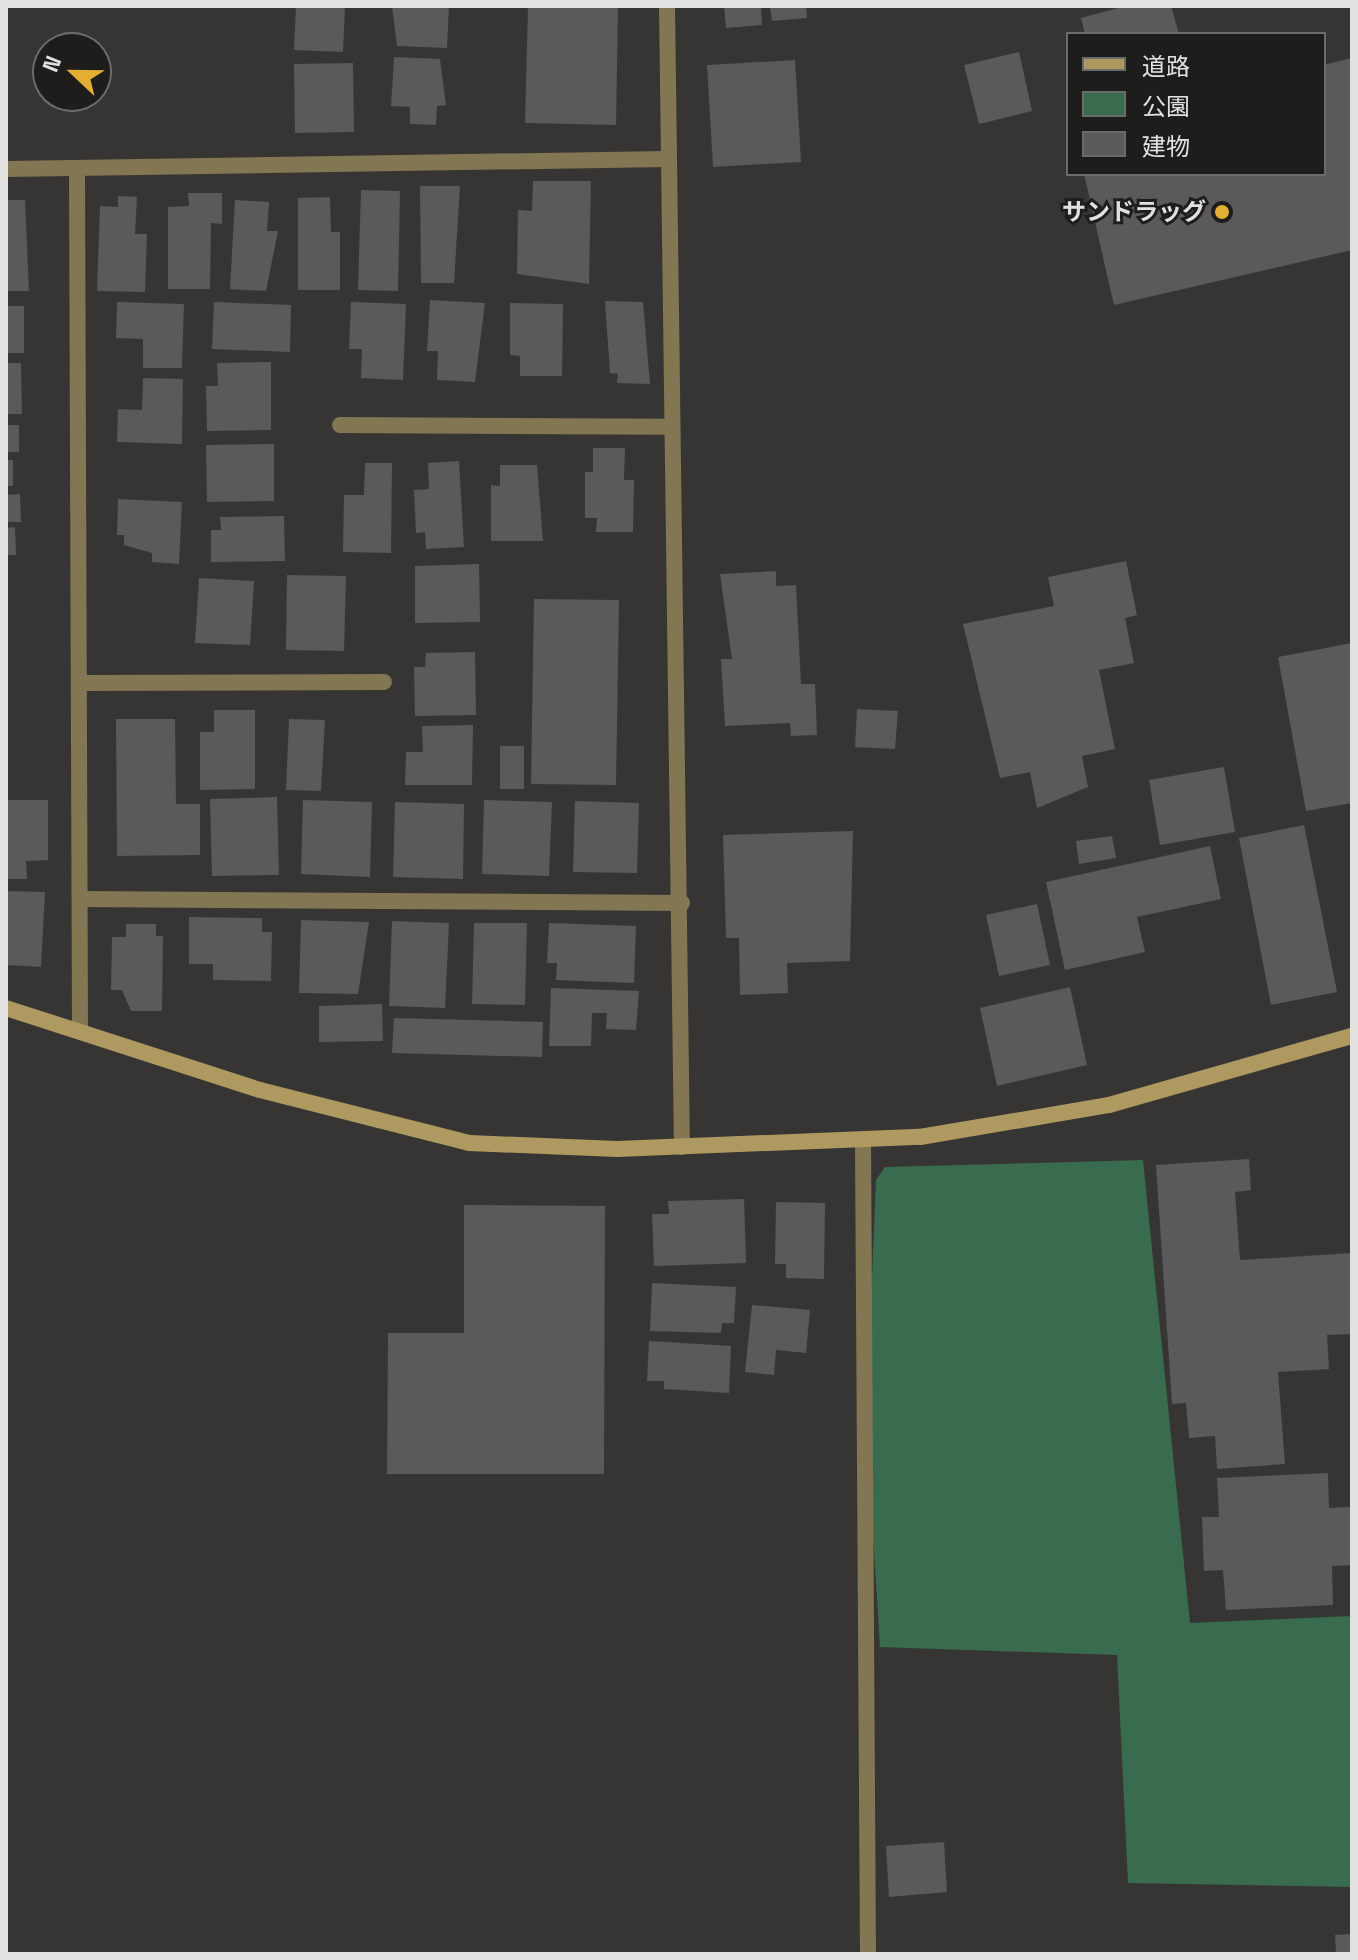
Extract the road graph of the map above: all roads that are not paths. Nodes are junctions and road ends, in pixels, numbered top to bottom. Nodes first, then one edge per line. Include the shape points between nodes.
1 (667, 6) edge
2 (668, 159) junction
3 (77, 168) junction
4 (6, 169) edge
5 (340, 425) dead end
6 (672, 427) junction
7 (384, 682) dead end
8 (80, 683) junction
9 (82, 899) junction
10 (682, 903) junction
11 (6, 1008) edge
12 (80, 1030) junction
13 (1352, 1036) edge
14 (863, 1139) junction
15 (682, 1147) junction
16 (868, 1954) edge

1 - 2 street
2 - 3 street
2 - 6 street
3 - 4 street
3 - 8 street
5 - 6 street
6 - 10 street
7 - 8 street
8 - 9 street
9 - 10 street
9 - 12 street
10 - 15 street
11 - 12 street
12 - 15 street via 260,1090 469,1143
13 - 14 street via 1109,1105 920,1137
14 - 15 street
14 - 16 street

